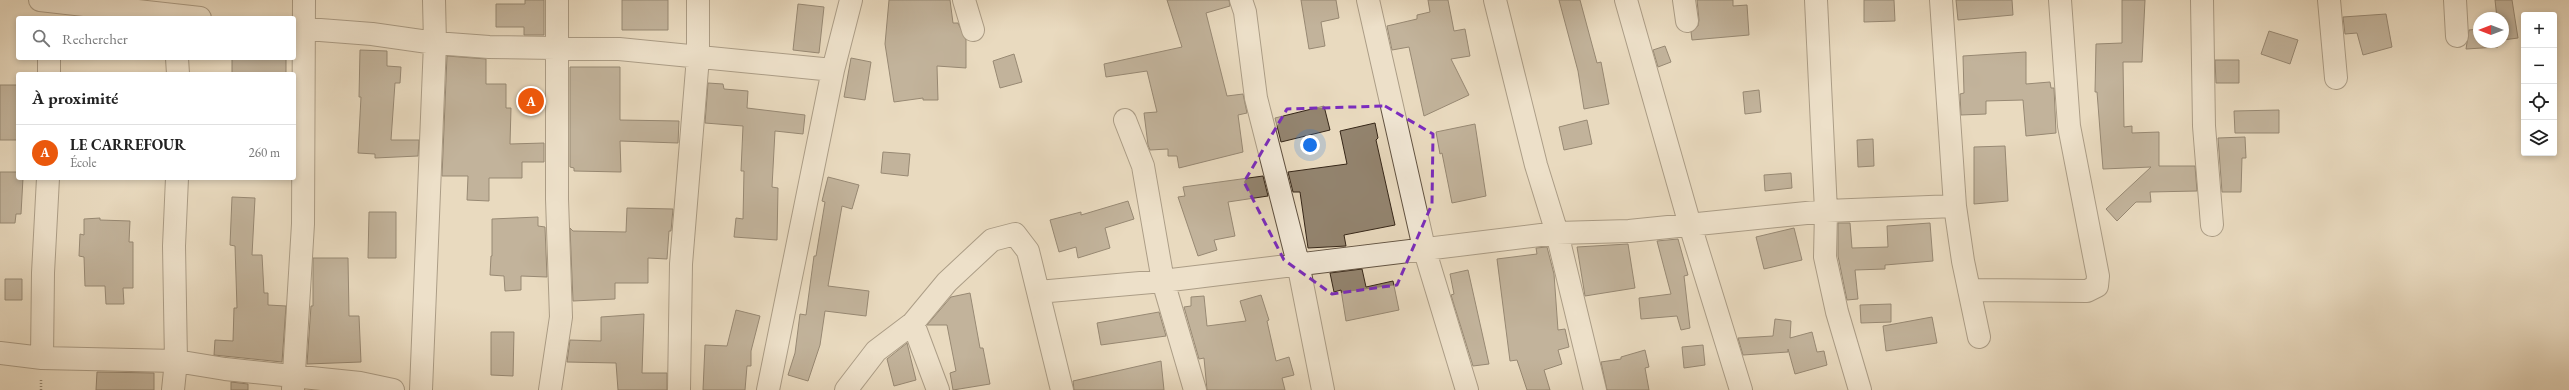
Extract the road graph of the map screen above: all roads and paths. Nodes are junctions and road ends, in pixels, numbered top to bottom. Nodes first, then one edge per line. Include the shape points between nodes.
1 (304, 0) edge
2 (434, 0) edge
3 (557, 0) edge
4 (698, 0) edge
5 (851, 0) edge
6 (964, 0) edge
7 (1241, 0) edge
8 (1368, 0) edge
9 (1495, 0) edge
10 (1626, 0) edge
11 (1684, 0) edge
12 (1816, 0) edge
13 (1941, 0) edge
14 (2060, 0) edge
15 (2202, 0) edge
16 (2329, 0) edge
17 (2455, 0) edge
18 (47, 5) edge
19 (174, 11) edge
20 (193, 16) edge
21 (1686, 21) dead end
22 (299, 28) edge
23 (973, 30) dead end
24 (2457, 36) dead end
25 (435, 43) junction
26 (556, 48) junction
27 (698, 57) junction
28 (49, 60) edge
29 (177, 60) edge
30 (833, 70) junction
31 (49, 72) edge
32 (178, 72) edge
33 (2336, 78) dead end
34 (1125, 120) dead end
35 (48, 180) edge
36 (177, 180) edge
37 (1955, 206) junction
38 (1826, 211) junction
39 (1690, 225) junction
40 (2212, 225) dead end
41 (1557, 233) junction
42 (1424, 248) junction
43 (1298, 263) junction
44 (1163, 281) junction
45 (1969, 290) junction
46 (1038, 292) junction
47 (913, 323) junction
48 (1979, 337) dead end
49 (0, 352) edge
50 (42, 358) junction
51 (176, 361) junction
52 (293, 382) edge
53 (173, 390) edge
54 (393, 390) edge
55 (421, 390) edge
56 (550, 390) edge
57 (678, 390) edge
58 (768, 390) edge
59 (846, 390) edge
60 (938, 390) edge
61 (1062, 390) edge
62 (1195, 390) edge
63 (1323, 390) edge
64 (1467, 390) edge
65 (1595, 390) edge
66 (1741, 390) edge
67 (1860, 390) edge

1 - 22 street
2 - 25 street
3 - 26 street
4 - 27 street
5 - 30 street
6 - 23 street
7 - 43 street via 1245,12 1256,98
8 - 42 street
9 - 41 street via 1536,165
10 - 39 street
11 - 21 street
12 - 38 street
13 - 37 street
14 - 45 street via 2069,126 2098,276 2097,286 2087,291
15 - 40 street via 2204,126
16 - 33 street
17 - 24 street
18 - 19 street
19 - 20 street
22 - 25 street via 372,34
22 - 52 street via 303,224
25 - 26 street
25 - 55 street
26 - 27 street via 619,49
26 - 56 street via 561,317
27 - 30 street
27 - 57 street via 680,264
28 - 31 street
29 - 32 street
30 - 58 street
34 - 44 street via 1143,166
35 - 50 street
36 - 51 street via 174,246
37 - 38 street
37 - 45 street
38 - 39 street
38 - 67 street via 1825,257 1837,312
39 - 41 street via 1629,231
39 - 66 street
41 - 42 street
41 - 65 street
42 - 43 street
42 - 64 street
43 - 44 street
43 - 63 street
44 - 46 street
44 - 62 street
45 - 48 street
46 - 47 street via 1028,251 1015,234 992,240 947,282
46 - 61 street
47 - 59 street via 876,351
47 - 60 street
49 - 50 street
50 - 51 street
51 - 52 street
51 - 53 street
52 - 54 street via 360,383

